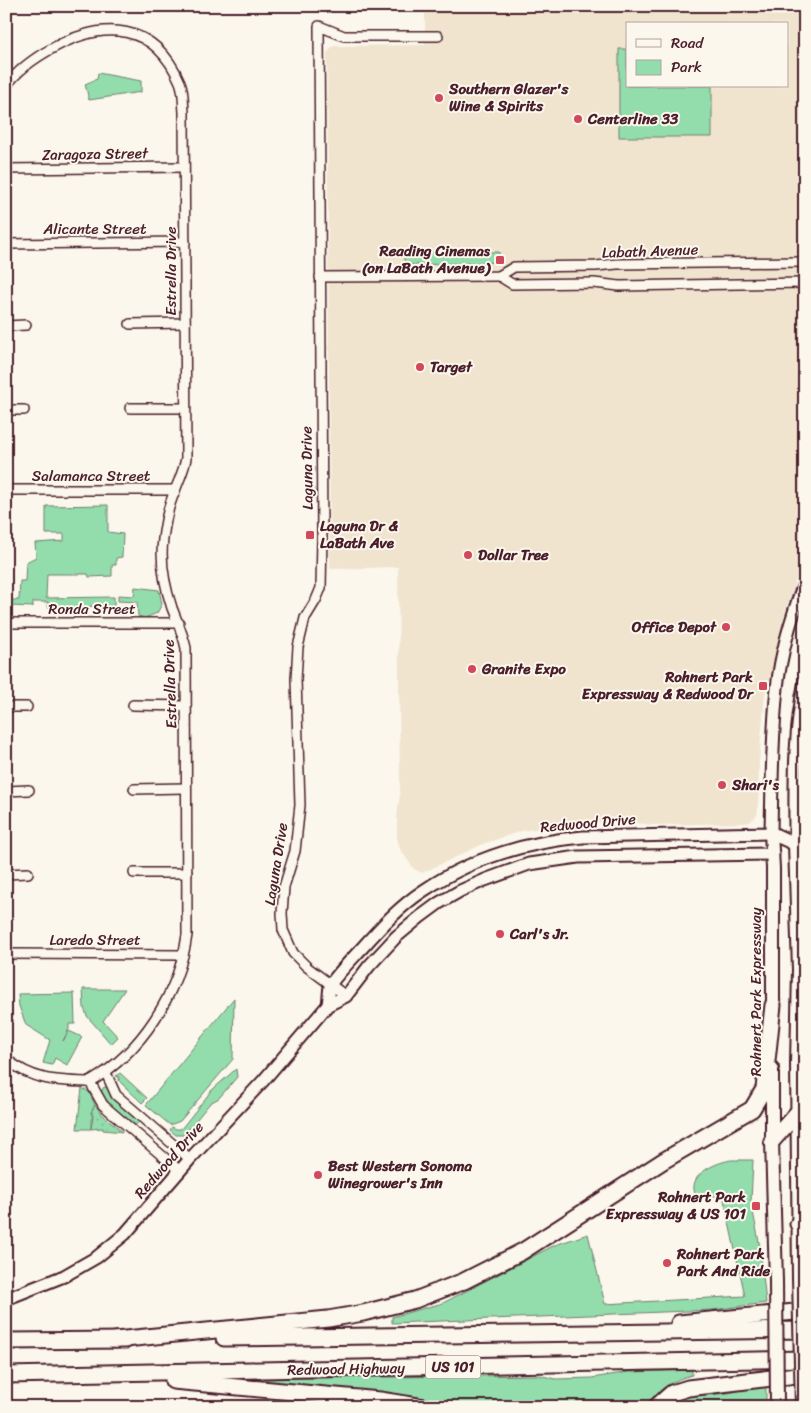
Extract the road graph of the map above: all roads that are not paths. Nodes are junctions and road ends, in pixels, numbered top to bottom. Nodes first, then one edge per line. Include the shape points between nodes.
1 (438, 36) dead end
2 (6, 86) edge
3 (184, 167) junction
4 (6, 169) edge
5 (185, 242) junction
6 (6, 244) edge
7 (805, 262) edge
8 (499, 276) junction
9 (320, 277) junction
10 (805, 283) edge
11 (185, 323) junction
12 (130, 324) dead end
13 (26, 325) dead end
14 (6, 326) edge
15 (130, 408) dead end
16 (185, 408) junction
17 (6, 410) edge
18 (24, 410) dead end
19 (6, 490) edge
20 (175, 490) junction
21 (805, 581) edge
22 (6, 623) edge
23 (179, 623) junction
24 (805, 681) edge
25 (134, 705) dead end
26 (6, 706) edge
27 (186, 706) junction
28 (27, 707) dead end
29 (186, 788) junction
30 (134, 789) dead end
31 (28, 790) dead end
32 (6, 791) edge
33 (771, 833) junction
34 (800, 844) edge
35 (773, 854) junction
36 (28, 873) dead end
37 (134, 873) dead end
38 (187, 873) junction
39 (6, 874) edge
40 (6, 954) edge
41 (183, 954) junction
42 (330, 985) junction
43 (346, 996) junction
44 (328, 1005) junction
45 (773, 1005) junction
46 (6, 1059) edge
47 (106, 1072) junction
48 (90, 1082) junction
49 (801, 1112) edge
50 (772, 1141) junction
51 (190, 1159) junction
52 (180, 1172) junction
53 (801, 1219) edge
54 (6, 1299) edge
55 (805, 1310) edge
56 (805, 1330) edge
57 (591, 1334) junction
58 (115, 1340) junction
59 (6, 1341) edge
60 (805, 1359) edge
61 (101, 1374) junction
62 (805, 1374) edge
63 (6, 1375) edge
64 (424, 1407) edge
65 (656, 1407) edge
66 (777, 1407) edge
67 (802, 1407) edge

1 - 9 street, Laguna Drive via 344,36 319,26
2 - 3 street, Estrella Drive via 22,69 63,42 101,30 141,36 162,53 180,83 184,112
3 - 4 street, Zaragoza Street
3 - 5 street, Estrella Drive
5 - 6 street, Alicante Street
5 - 11 street, Estrella Drive
7 - 8 street, Labath Avenue via 514,267
8 - 9 street, Labath Avenue
8 - 10 street, Labath Avenue via 512,284
9 - 42 street, Laguna Drive via 321,588 305,618 298,647 300,805 295,850 284,887 282,912 283,930 293,954
11 - 12 street
11 - 16 street, Estrella Drive
13 - 14 street
15 - 16 street
16 - 20 street, Estrella Drive via 185,468
17 - 18 street
19 - 20 street, Salamanca Street
20 - 23 street, Estrella Drive via 164,532 162,559
21 - 33 main road, Rohnert Park Expressway via 785,642 777,686
22 - 23 street, Ronda Street
23 - 27 street, Estrella Drive via 186,648
24 - 34 main road via 794,768
25 - 27 street
26 - 28 street
27 - 29 street, Estrella Drive
29 - 30 street
29 - 38 street, Estrella Drive
31 - 32 street
33 - 34 main road, Redwood Drive
33 - 35 main road, Rohnert Park Expressway
33 - 42 main road, Redwood Drive via 575,837 491,856 454,872 421,892 381,926
34 - 35 main road, Redwood Drive
34 - 49 main road
35 - 43 main road, Redwood Drive via 578,857 513,869 460,891 426,912 369,966
35 - 45 main road, Rohnert Park Expressway
36 - 39 street
37 - 38 street
38 - 41 street, Estrella Drive via 187,935
40 - 41 street, Laredo Street
41 - 47 street, Estrella Drive via 158,1015 136,1044
42 - 43 street, Laguna Drive
42 - 44 main road
43 - 44 main road, Redwood Drive
44 - 51 main road, Redwood Drive
45 - 50 main road, Rohnert Park Expressway
45 - 58 highway via 764,1089 752,1109 663,1161 523,1252 442,1290 364,1314
46 - 48 street via 38,1078
47 - 48 street, Estrella Drive
47 - 51 street via 116,1095
48 - 52 street via 103,1105
49 - 50 highway
49 - 53 main road
50 - 66 main road, Rohnert Park Expressway, bridge
51 - 52 main road, Redwood Drive
52 - 54 main road, Redwood Drive via 125,1234 97,1257 64,1276
53 - 67 main road, bridge
55 - 57 highway
56 - 57 highway, US 101
57 - 58 highway, US 101
58 - 59 highway, US 101
60 - 61 highway, Redwood Highway / US 101
61 - 63 highway, Redwood Highway / US 101
61 - 64 highway
62 - 65 highway via 688,1388 672,1393

